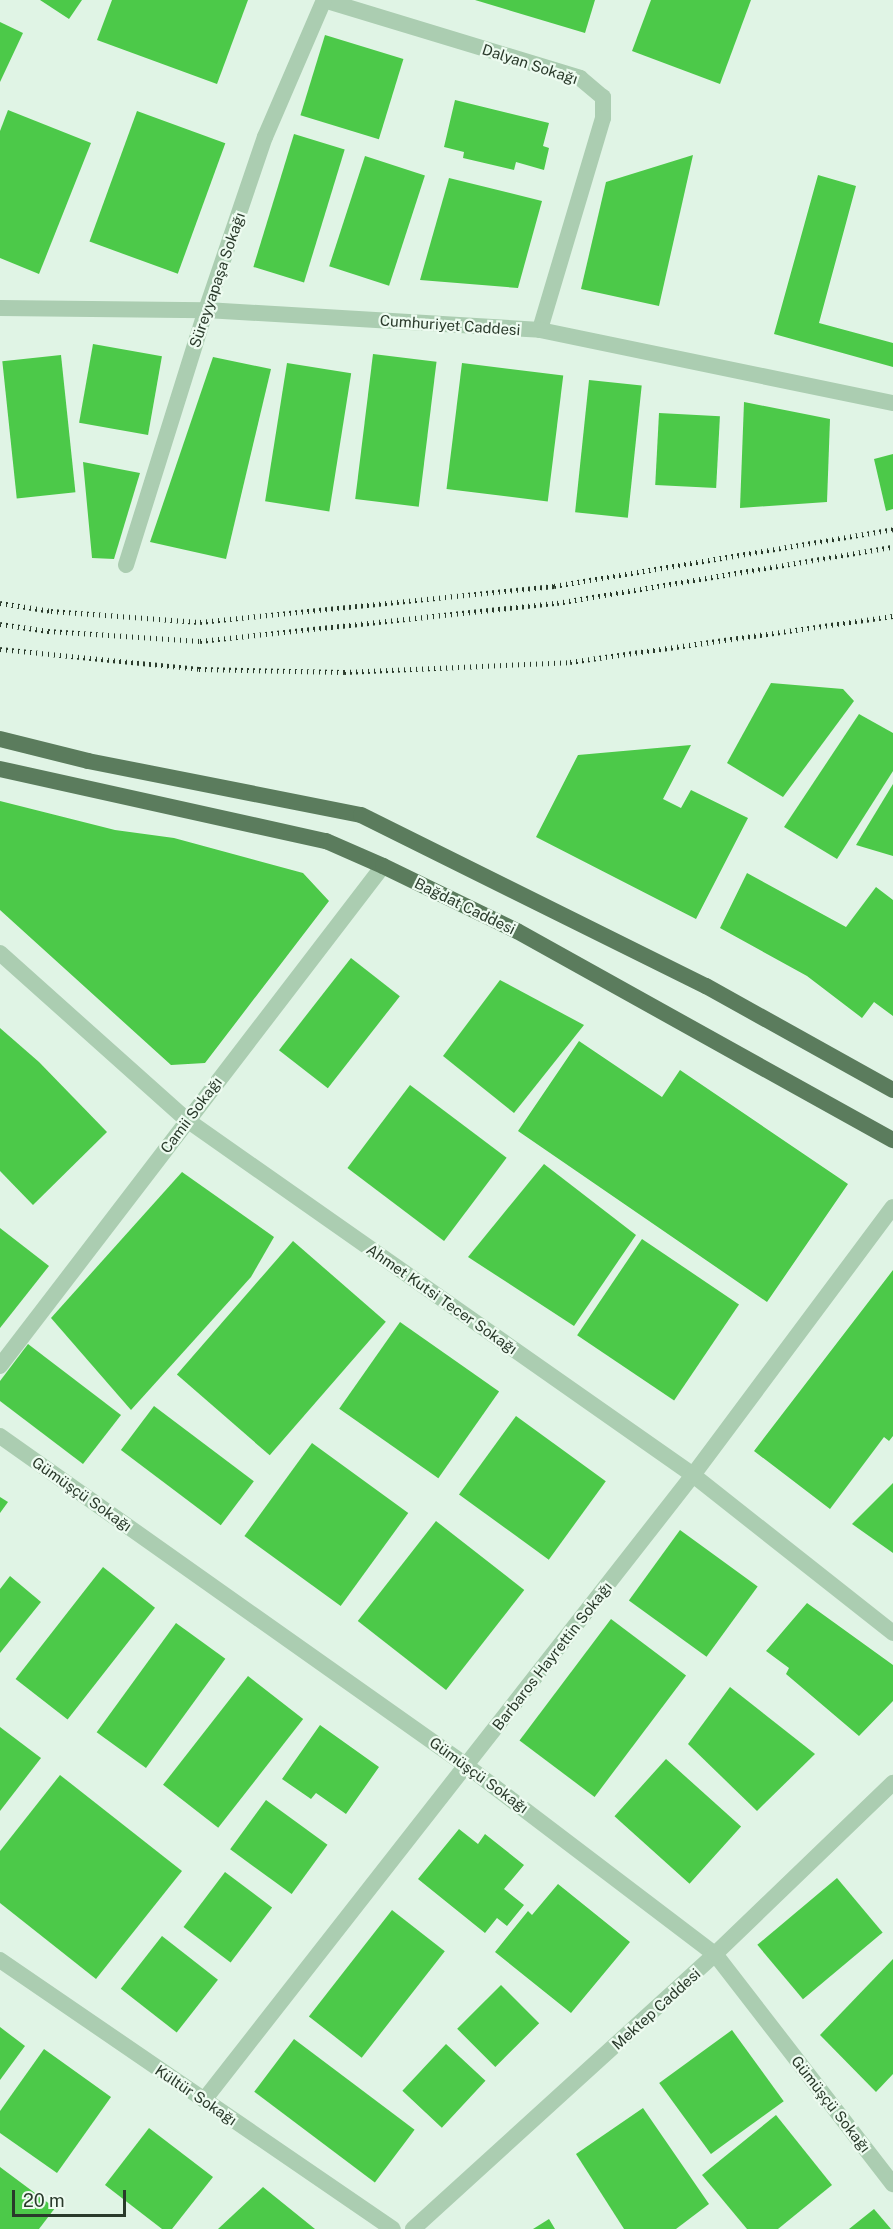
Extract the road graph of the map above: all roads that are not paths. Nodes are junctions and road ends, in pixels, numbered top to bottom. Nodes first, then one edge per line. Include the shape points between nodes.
1 (324, 0) edge
2 (0, 308) edge
3 (206, 310) junction
4 (540, 330) junction
5 (893, 403) edge
6 (126, 565) dead end
7 (0, 739) edge
8 (0, 769) edge
9 (383, 866) junction
10 (0, 953) edge
11 (893, 1090) edge
12 (187, 1120) junction
13 (893, 1140) edge
14 (893, 1207) edge
15 (0, 1366) edge
16 (0, 1436) edge
17 (693, 1475) junction
18 (893, 1633) edge
19 (467, 1766) junction
20 (893, 1783) edge
21 (716, 1954) junction
22 (0, 1960) edge
23 (204, 2100) junction
24 (893, 2184) edge
25 (393, 2229) edge
26 (413, 2229) edge

1 - 3 street, Süreyyapaşa Sokağı via 265,137
1 - 4 street, Dalyan Sokağı via 580,78 603,97 603,118
2 - 3 street, Cumhuriyet Caddesi
3 - 4 street, Cumhuriyet Caddesi
3 - 6 street, Süreyyapaşa Sokağı
4 - 5 street, Cumhuriyet Caddesi
7 - 11 main road via 88,761 361,815 706,986
8 - 9 main road, Bağdat Caddesi via 326,841
9 - 12 street, Camii Sokağı
9 - 13 main road, Bağdat Caddesi via 517,931
10 - 12 street, Ahmet Kutsi Tecer Sokağı
12 - 15 street, Camii Sokağı
12 - 17 street, Ahmet Kutsi Tecer Sokağı
14 - 17 street, Barbaros Hayrettin Sokağı
16 - 19 street, Gümüşçü Sokağı
17 - 18 street, Ahmet Kutsi Tecer Sokağı
17 - 19 street, Barbaros Hayrettin Sokağı
19 - 21 street, Gümüşçü Sokağı
19 - 23 street, Barbaros Hayrettin Sokağı
20 - 21 street, Mektep Caddesi
21 - 24 street, Gümüşçü Sokağı
21 - 26 street, Mektep Caddesi
22 - 23 street, Kültür Sokağı
23 - 25 street, Kültür Sokağı

